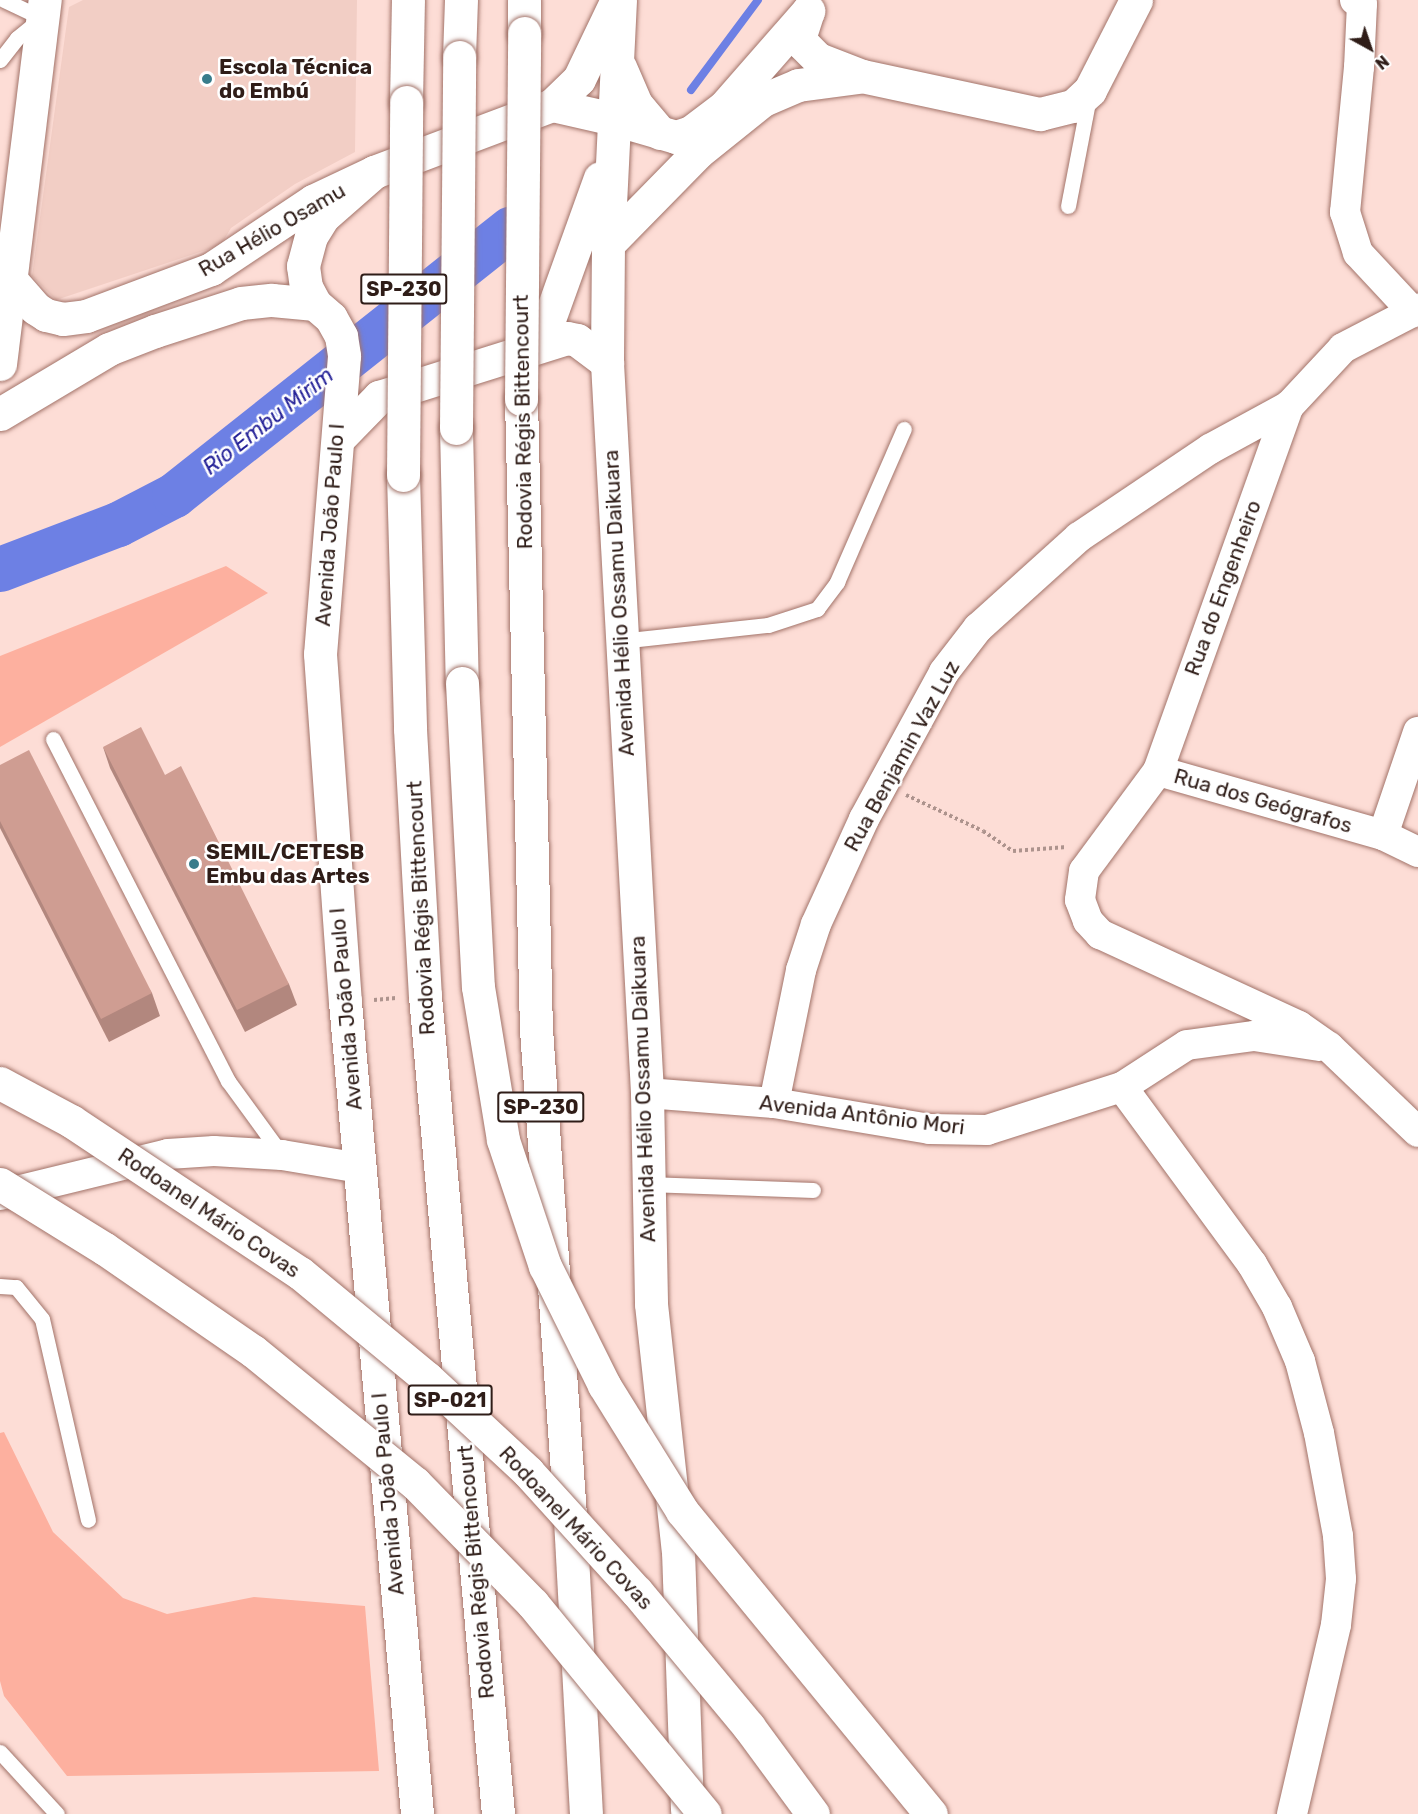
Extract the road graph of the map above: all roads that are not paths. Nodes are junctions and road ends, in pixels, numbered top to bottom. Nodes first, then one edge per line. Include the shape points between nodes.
1 (4, 0) edge
2 (408, 0) edge
3 (460, 0) edge
4 (524, 0) edge
5 (618, 0) edge
6 (1136, 0) edge
7 (1360, 1) edge
8 (812, 5) edge
9 (43, 6) edge
10 (0, 60) edge
11 (620, 67) junction
12 (862, 76) junction
13 (1090, 90) junction
14 (552, 105) junction
15 (613, 126) junction
16 (660, 134) junction
17 (374, 172) junction
18 (1068, 206) dead end
19 (608, 244) junction
20 (11, 280) junction
21 (315, 304) junction
22 (1415, 311) edge
23 (547, 325) junction
24 (526, 353) junction
25 (607, 363) junction
26 (0, 364) edge
27 (340, 381) junction
28 (379, 397) junction
29 (1289, 406) junction
30 (0, 414) edge
31 (904, 429) dead end
32 (338, 439) junction
33 (620, 640) junction
34 (1418, 732) edge
35 (53, 739) dead end
36 (1158, 771) junction
37 (1383, 835) junction
38 (1418, 852) edge
39 (1329, 1047) junction
40 (0, 1083) edge
41 (1122, 1087) junction
42 (647, 1093) junction
43 (774, 1103) junction
44 (1418, 1132) edge
45 (282, 1155) junction
46 (360, 1168) junction
47 (0, 1184) edge
48 (648, 1184) junction
49 (813, 1190) dead end
50 (0, 1195) edge
51 (0, 1286) edge
52 (88, 1520) dead end
53 (0, 1752) edge
54 (57, 1814) edge
55 (417, 1814) edge
56 (498, 1814) edge
57 (586, 1814) edge
58 (687, 1814) edge
59 (705, 1814) edge
60 (813, 1814) edge
61 (932, 1814) edge
62 (1293, 1814) edge

1 - 9 lane
2 - 56 main road, Rodovia Régis Bittencourt / SP-230, bridge via 403,475 410,729 425,996
3 - 61 main road, bridge via 456,428 462,683 478,987 503,1140 545,1266 604,1385 682,1510
4 - 57 main road, Rodovia Régis Bittencourt / SP-230, bridge via 521,399 536,1029 570,1507
5 - 11 main road, Avenida Hélio Ossamu Daikuara
5 - 14 main road, Avenida Hélio Ossamu Daikuara via 579,79
6 - 13 main road
7 - 22 street via 1345,212 1358,253
8 - 12 main road via 800,35 809,52
8 - 16 main road via 706,123 676,137
9 - 10 lane
9 - 20 main road
11 - 15 main road, Avenida Hélio Ossamu Daikuara
11 - 16 main road via 636,104
12 - 13 main road via 1040,114 1073,106
12 - 19 main road via 798,85 763,100 698,152
13 - 18 lane
14 - 15 main road
14 - 17 main road, Rua Hélio Osamu
15 - 16 main road
15 - 19 main road, Avenida Hélio Ossamu Daikuara
15 - 23 main road via 596,192
17 - 20 main road, Rua Hélio Osamu via 313,201 211,269 86,316 63,319 46,315
17 - 21 main road, Avenida João Paulo I via 324,217 310,236 303,266 306,287
19 - 23 main road
19 - 25 main road, Avenida Hélio Ossamu Daikuara
20 - 26 main road
21 - 27 main road, Avenida João Paulo I via 331,318 341,336
21 - 30 main road, Rua Hélio Osamu via 272,300 242,303 155,331 109,349
22 - 29 street, Rua Benjamin Vaz Luz via 1343,348
23 - 24 main road
24 - 25 main road via 572,338
24 - 28 main road
25 - 33 main road, Avenida Hélio Ossamu Daikuara
27 - 28 main road
27 - 32 main road, Avenida João Paulo I
28 - 32 main road
29 - 36 street, Rua do Engenheiro
29 - 43 street, Rua Benjamin Vaz Luz via 1142,492 1019,587 978,628 944,672 883,784 816,924 801,970
31 - 33 lane via 837,582 817,609 768,625
32 - 46 main road, Avenida João Paulo I via 320,654
33 - 42 main road, Avenida Hélio Ossamu Daikuara
34 - 37 street
35 - 45 lane via 228,1081
36 - 37 street, Rua dos Geógrafos
36 - 39 street, Rua dos Geógrafos via 1084,871 1080,900 1088,921 1100,934 1299,1026
37 - 38 street, Rua dos Geógrafos
39 - 41 street, Avenida Antônio Mori via 1254,1036 1220,1038 1187,1045
39 - 44 street
40 - 60 main road, Rodoanel Mário Covas / SP-021, bridge via 71,1121 300,1273 427,1378 528,1472 637,1592 749,1727
41 - 43 street, Avenida Antônio Mori via 987,1130 930,1129
41 - 62 street via 1252,1264 1277,1307 1300,1361 1319,1433 1338,1536 1341,1579 1336,1624
42 - 43 street, Avenida Antônio Mori
42 - 48 main road, Avenida Hélio Ossamu Daikuara
45 - 46 street
45 - 50 street via 214,1151 168,1154
46 - 55 main road, Avenida João Paulo I
47 - 59 main road, bridge via 105,1249 253,1351 415,1483 533,1604
48 - 49 lane
48 - 58 main road, Avenida Hélio Ossamu Daikuara via 651,1304 678,1551
51 - 52 lane via 16,1287 42,1319
53 - 54 lane

